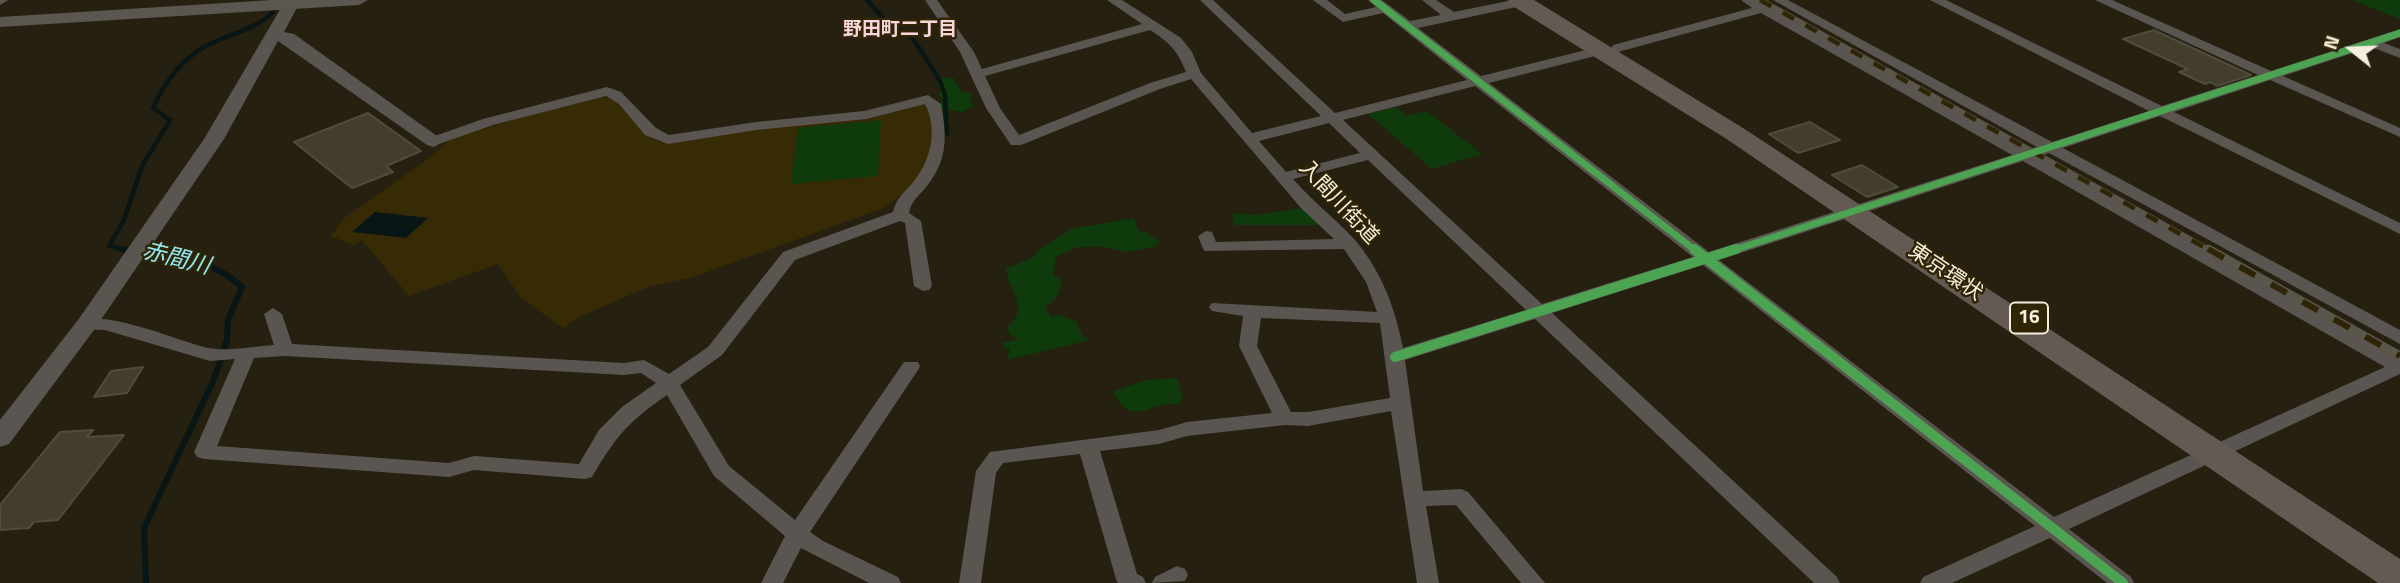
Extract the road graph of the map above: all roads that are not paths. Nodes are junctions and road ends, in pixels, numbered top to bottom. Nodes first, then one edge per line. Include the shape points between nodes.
1 (359, 0) edge
2 (931, 0) edge
3 (1113, 0) edge
4 (1206, 0) edge
5 (1319, 0) edge
6 (1428, 0) edge
7 (1747, 0) edge
8 (1936, 0) edge
9 (2101, 0) edge
10 (1529, 1) edge
11 (1788, 1) edge
12 (292, 2) edge
13 (241, 4) edge
14 (1380, 5) edge
15 (1763, 9) junction
16 (1451, 17) junction
17 (0, 22) edge
18 (1154, 25) junction
19 (1407, 26) junction
20 (2400, 33) edge
21 (272, 35) junction
22 (2371, 42) junction
23 (1610, 49) junction
24 (2400, 54) edge
25 (978, 74) junction
26 (1194, 74) junction
27 (1657, 75) junction
28 (2269, 75) junction
29 (1478, 82) junction
30 (2160, 110) junction
31 (1331, 117) junction
32 (2400, 133) edge
33 (1248, 139) junction
34 (434, 141) joint
35 (2049, 147) junction
36 (1371, 155) junction
37 (2023, 156) junction
38 (1283, 177) junction
39 (1858, 210) junction
40 (901, 215) junction
41 (2400, 229) edge
42 (1206, 236) dead end
43 (1349, 244) junction
44 (1706, 258) junction
45 (923, 286) dead end
46 (1218, 307) dead end
47 (1252, 312) junction
48 (1540, 312) junction
49 (273, 314) dead end
50 (1388, 318) junction
51 (86, 325) junction
52 (2400, 338) edge
53 (285, 350) junction
54 (229, 355) junction
55 (1395, 357) junction
56 (911, 366) dead end
57 (2400, 367) edge
58 (669, 383) junction
59 (1400, 403) junction
60 (1285, 418) junction
61 (0, 438) edge
62 (1088, 446) junction
63 (2219, 450) junction
64 (1414, 499) junction
65 (2053, 528) junction
66 (798, 533) junction
67 (2400, 562) edge
68 (2400, 578) edge
69 (772, 583) edge
70 (890, 583) edge
71 (970, 583) edge
72 (1135, 583) edge
73 (1428, 583) edge
74 (1534, 583) edge
75 (1829, 583) edge
76 (1931, 583) edge
77 (2123, 583) edge

1 - 12 main road
2 - 25 street
3 - 18 street, 入間川街道
4 - 31 street
5 - 14 street via 1341,18
6 - 16 street
7 - 15 street
8 - 30 street
9 - 28 street
10 - 16 street
10 - 23 highway, 東京環状 / 16
10 - 27 highway, 東京環状 / 16
11 - 15 street
11 - 35 street
12 - 13 main road
12 - 21 street
13 - 17 main road
14 - 19 street
15 - 23 street
15 - 37 street
16 - 19 street
18 - 25 street
18 - 26 street, 入間川街道 via 1181,47
19 - 29 street
20 - 22 street
21 - 34 street via 288,38
21 - 51 street via 225,122
22 - 24 street
22 - 28 street
23 - 27 highway, 東京環状 / 16
23 - 29 street
23 - 39 highway, 東京環状 / 16
25 - 26 street via 1000,122 1016,142
26 - 33 street, 入間川街道
27 - 39 highway, 東京環状 / 16
28 - 30 street
28 - 32 street
29 - 31 street
29 - 44 street
30 - 35 street
30 - 41 street
31 - 33 street
31 - 36 street
33 - 38 street, 入間川街道
34 - 40 street via 607,91 624,101 654,136 668,139 866,116 928,99 934,104 939,146 927,175 903,202
35 - 37 street
35 - 52 street
36 - 38 street
36 - 48 street
37 - 39 street
37 - 57 street
38 - 43 street, 入間川街道
39 - 44 street
39 - 63 highway, 東京環状 / 16
40 - 45 street via 913,221
40 - 58 street via 789,256 715,351
42 - 43 street via 1210,247
43 - 50 street, 入間川街道 via 1375,282
44 - 48 street
44 - 65 street
46 - 47 street
47 - 50 street
47 - 60 street via 1248,346
48 - 55 street
48 - 75 street
49 - 53 street
50 - 55 street, 入間川街道
51 - 54 street via 106,324
51 - 61 street
53 - 54 street
53 - 58 street via 624,369 644,366
54 - 58 street via 204,452 449,470 474,463 585,472 606,435
55 - 59 street, 入間川街道
56 - 66 street
57 - 63 street
58 - 66 street via 721,471
59 - 60 street via 1308,419
59 - 64 street, 入間川街道
60 - 62 street
62 - 71 street via 997,457 986,471
62 - 72 street via 1127,579
63 - 65 street
63 - 67 highway, 東京環状 / 16
63 - 68 highway, 東京環状 / 16
64 - 73 street, 入間川街道
64 - 74 street via 1461,497
65 - 76 street
65 - 77 street
66 - 69 street
66 - 70 street via 815,547

